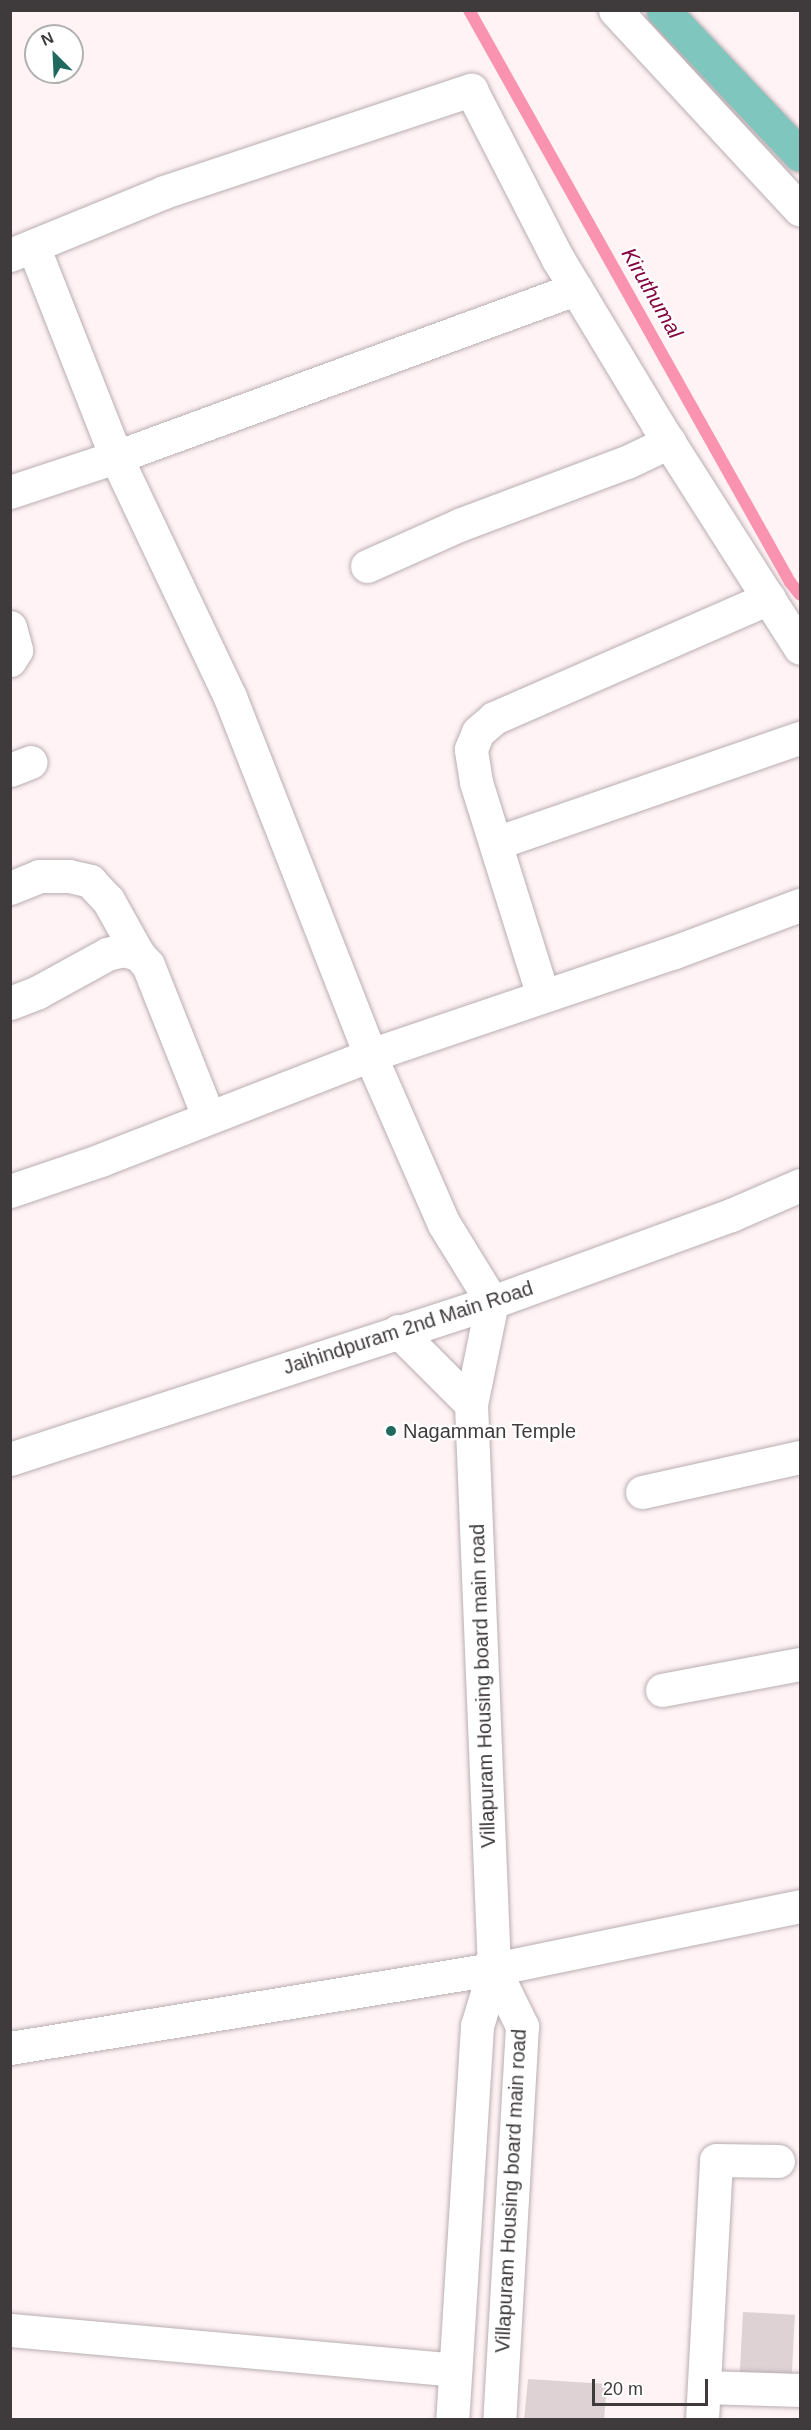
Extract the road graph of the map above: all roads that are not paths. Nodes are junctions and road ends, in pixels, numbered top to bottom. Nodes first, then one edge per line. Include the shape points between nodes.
1 (615, 10) edge
2 (663, 10) edge
3 (801, 155) edge
4 (801, 210) edge
5 (22, 250) edge
6 (576, 289) junction
7 (669, 442) junction
8 (116, 457) junction
9 (10, 492) edge
10 (367, 566) dead end
11 (770, 598) junction
12 (10, 627) edge
13 (801, 648) edge
14 (10, 660) edge
15 (801, 738) edge
16 (496, 843) junction
17 (10, 888) edge
18 (801, 904) edge
19 (138, 954) junction
20 (543, 996) junction
21 (10, 1003) edge
22 (370, 1055) junction
23 (208, 1116) junction
24 (801, 1185) edge
25 (10, 1191) edge
26 (492, 1302) junction
27 (398, 1331) junction
28 (471, 1404) junction
29 (801, 1457) edge
30 (10, 1460) edge
31 (642, 1492) dead end
32 (801, 1664) edge
33 (662, 1690) dead end
34 (801, 1905) edge
35 (494, 1969) junction
36 (10, 2048) edge
37 (778, 2161) dead end
38 (10, 2330) edge
39 (455, 2370) junction
40 (704, 2387) junction
41 (801, 2390) edge
42 (452, 2420) edge
43 (499, 2420) edge
44 (702, 2420) edge

1 - 4 street
2 - 3 main road
5 - 6 street via 164,192 471,90
5 - 8 street
6 - 7 street
6 - 8 street
7 - 10 street
7 - 11 street
8 - 9 street
8 - 22 street via 230,697
11 - 13 street
11 - 16 street via 495,718 478,732 471,749 476,783
12 - 14 street via 16,650
15 - 16 street
16 - 20 street
17 - 19 street via 39,876 90,881 108,900
18 - 20 street
19 - 21 street via 123,950 106,954
19 - 23 street via 148,965
20 - 22 street
22 - 23 street
22 - 26 street via 444,1224
23 - 25 street via 101,1160
24 - 26 street, Jaihindpuram 2nd Main Road via 732,1215
26 - 27 street, Jaihindpuram 2nd Main Road
26 - 28 street, Villapuram Housing board main road
27 - 28 street
27 - 30 street, Jaihindpuram 2nd Main Road
28 - 35 street, Villapuram Housing board main road
29 - 31 street
32 - 33 street
34 - 35 street
35 - 36 street
35 - 39 street, Villapuram Housing board main road via 477,2026
35 - 43 street, Villapuram Housing board main road via 522,2026
37 - 40 street via 716,2160
38 - 39 street
39 - 42 street, Villapuram Housing board main road
40 - 41 street
40 - 44 street

